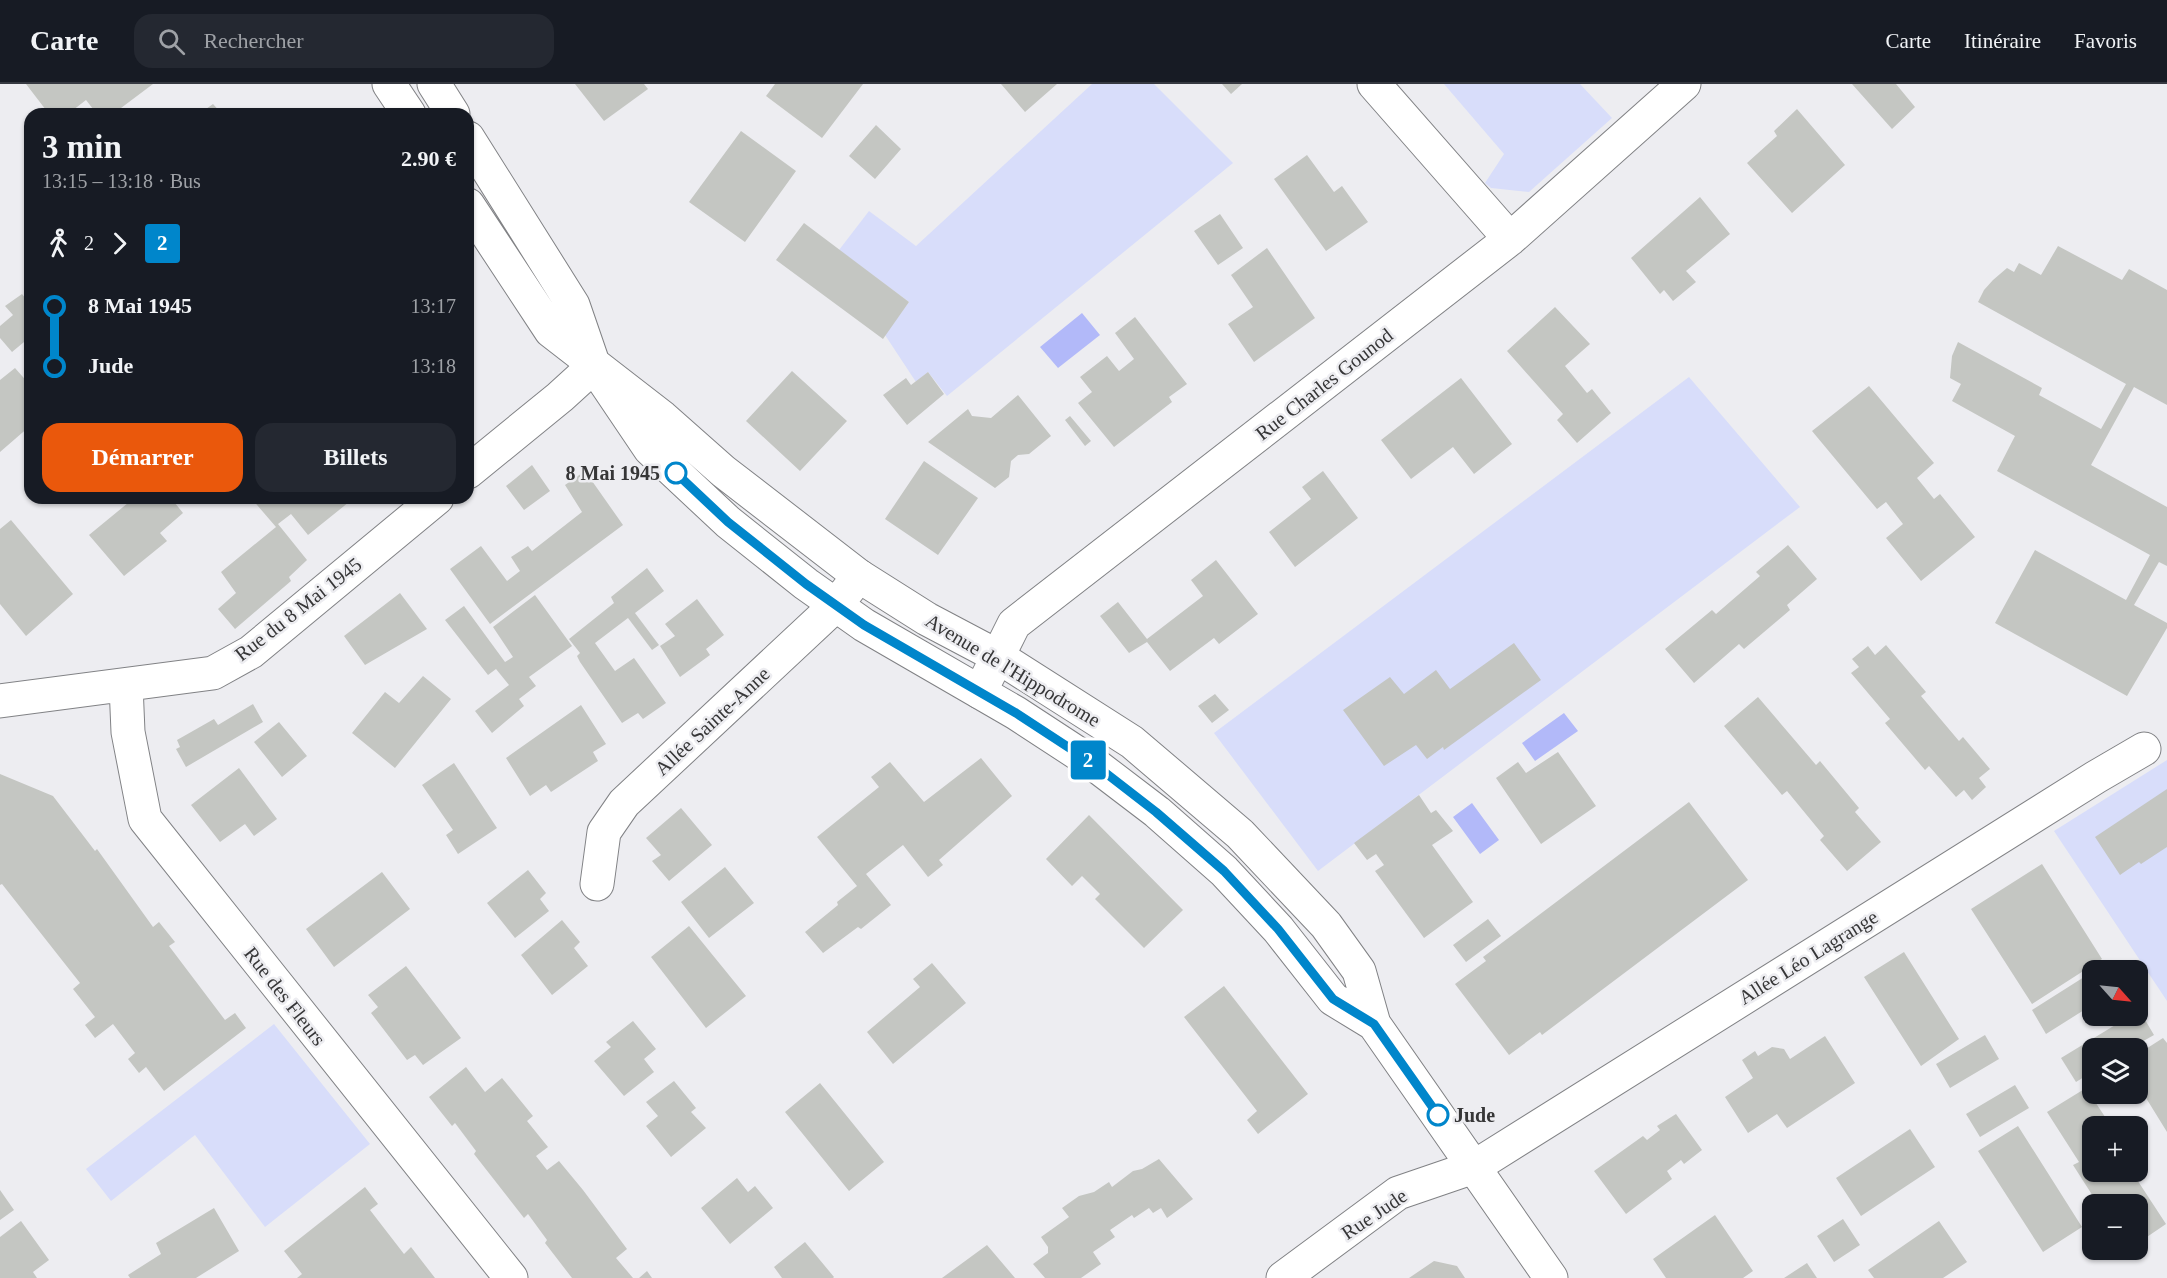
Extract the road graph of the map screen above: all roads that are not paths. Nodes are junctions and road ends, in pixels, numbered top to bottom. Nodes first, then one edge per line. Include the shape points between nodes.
1 (389, 84) edge
2 (434, 84) edge
3 (1374, 84) edge
4 (1684, 84) edge
5 (405, 108) edge
6 (449, 108) edge
7 (474, 148) edge
8 (474, 214) edge
9 (1510, 239) junction
10 (594, 366) junction
11 (474, 467) edge
12 (430, 504) edge
13 (859, 576) junction
14 (836, 605) junction
15 (997, 656) junction
16 (126, 685) junction
17 (980, 692) junction
18 (0, 701) edge
19 (2144, 749) dead end
20 (597, 884) dead end
21 (1374, 1024) junction
22 (1474, 1167) junction
23 (511, 1278) edge
24 (1283, 1278) edge
25 (1551, 1278) edge

1 - 5 street
2 - 6 street
3 - 9 street
4 - 9 street, Rue Charles Gounod
7 - 10 street via 573,305
8 - 10 street, Avenue de l'Hippodrome via 551,332
9 - 15 street, Rue Charles Gounod via 1014,624
10 - 11 street
10 - 13 street, Avenue de l'Hippodrome
10 - 14 street via 650,449 728,522
12 - 16 street, Rue du 8 Mai 1945 via 251,652 213,673
13 - 14 street, Allée Sainte-Anne
13 - 15 street, Avenue de l'Hippodrome via 927,619
14 - 17 street
14 - 20 street, Allée Sainte-Anne via 624,803 603,832
15 - 17 street, Rue Charles Gounod
15 - 21 street, Avenue de l'Hippodrome via 1132,742 1240,834 1326,925 1359,970
16 - 18 street, Rue du 8 Mai 1945
16 - 23 street, Rue des Fleurs via 128,732 145,819
17 - 21 street via 1086,759 1156,812 1224,871 1278,929 1333,999
19 - 22 street, Allée Léo Lagrange
21 - 22 street
22 - 24 street, Rue Jude via 1398,1193
22 - 25 street

